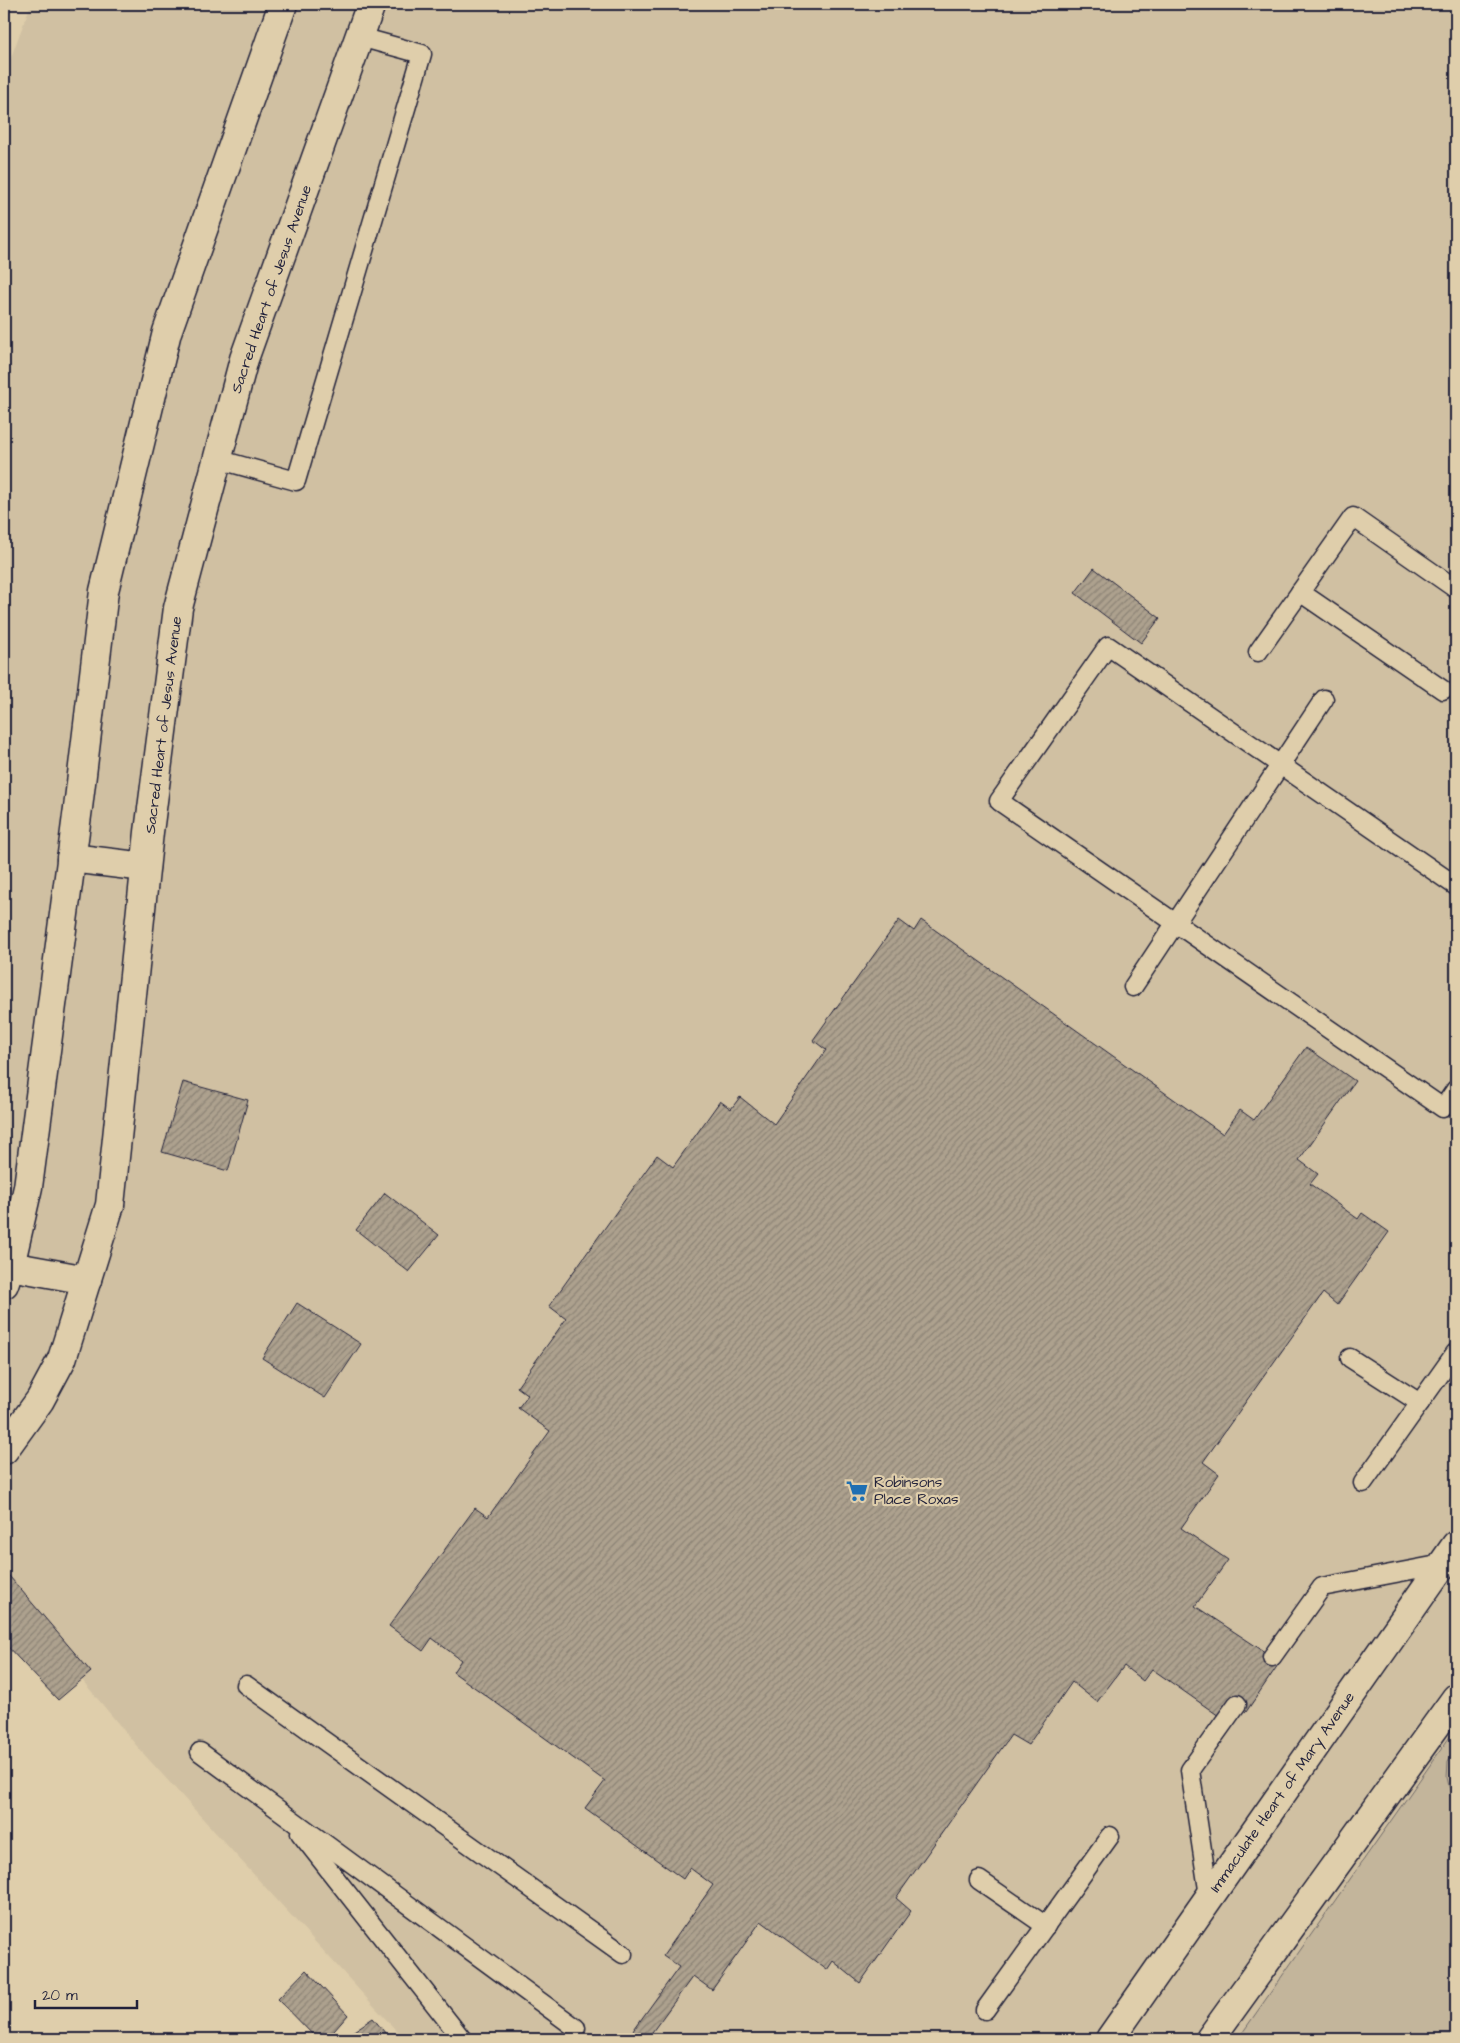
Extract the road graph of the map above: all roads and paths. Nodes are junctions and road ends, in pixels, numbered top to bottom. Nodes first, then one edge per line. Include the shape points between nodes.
1 (283, 4) edge
2 (371, 4) edge
3 (360, 37) junction
4 (218, 458) junction
5 (1456, 589) edge
6 (1300, 592) junction
7 (1258, 652) dead end
8 (1443, 690) dead end
9 (1324, 699) dead end
10 (1281, 765) junction
11 (71, 858) junction
12 (145, 867) junction
13 (1456, 886) edge
14 (1176, 923) junction
15 (1133, 987) dead end
16 (1456, 1089) edge
17 (7, 1275) edge
18 (86, 1280) junction
19 (1456, 1352) edge
20 (1350, 1358) dead end
21 (1420, 1403) junction
22 (4, 1450) edge
23 (1363, 1483) dead end
24 (1449, 1554) edge
25 (1272, 1657) dead end
26 (246, 1686) dead end
27 (1456, 1698) edge
28 (1238, 1704) dead end
29 (200, 1752) dead end
30 (287, 1816) junction
31 (1110, 1836) dead end
32 (979, 1880) dead end
33 (1209, 1896) junction
34 (1046, 1926) junction
35 (622, 1954) dead end
36 (985, 2010) dead end
37 (576, 2028) dead end
38 (462, 2039) edge
39 (1110, 2039) edge
40 (1210, 2039) edge

1 - 11 main road via 166,332 104,591
2 - 3 main road, Sacred Heart of Jesus Avenue
3 - 4 main road, Sacred Heart of Jesus Avenue via 244,359
3 - 4 lane via 422,54 296,481
4 - 12 main road, Sacred Heart of Jesus Avenue via 178,608
5 - 6 lane via 1353,517
6 - 7 lane
6 - 8 lane
9 - 10 lane
10 - 13 lane
10 - 14 lane
10 - 14 lane via 1108,646 999,802
11 - 12 main road
11 - 17 main road via 28,1187
12 - 18 main road, Sacred Heart of Jesus Avenue via 110,1205
14 - 15 lane
14 - 16 lane via 1444,1108
17 - 18 main road
18 - 22 main road, Sacred Heart of Jesus Avenue via 62,1359 40,1400
19 - 21 lane
20 - 21 lane
21 - 23 lane
24 - 25 lane via 1322,1587
24 - 33 main road, Immaculate Heart of Mary Avenue
26 - 35 lane
27 - 40 main road
28 - 33 lane via 1190,1770
29 - 30 lane
30 - 37 lane
30 - 38 lane
31 - 34 lane
32 - 34 lane
33 - 39 main road, Immaculate Heart of Mary Avenue
34 - 36 lane

